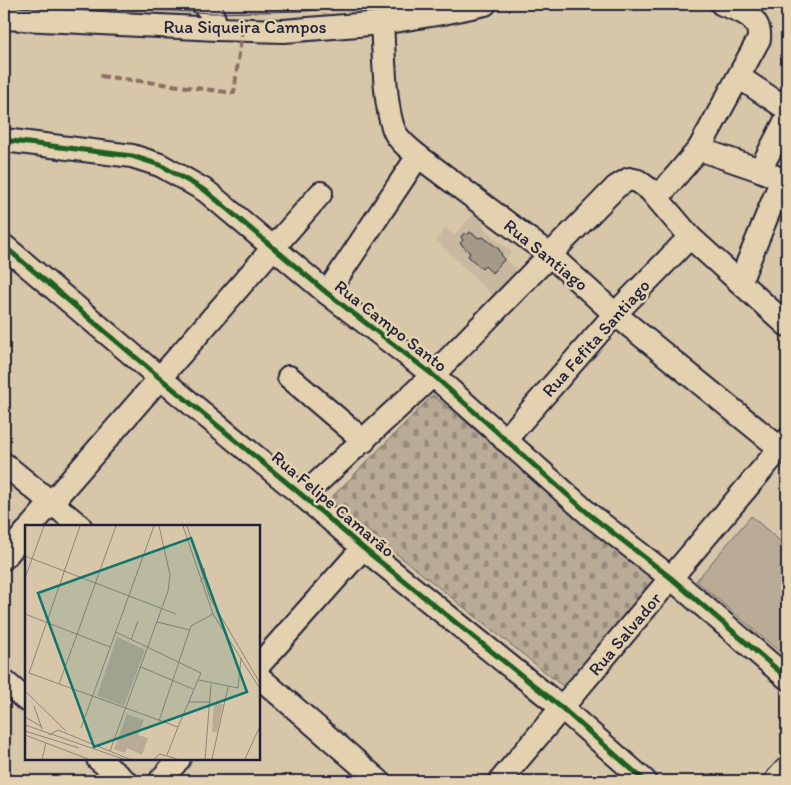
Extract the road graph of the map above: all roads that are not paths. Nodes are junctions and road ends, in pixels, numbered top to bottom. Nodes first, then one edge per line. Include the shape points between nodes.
1 (203, 4) edge
2 (485, 4) edge
3 (722, 4) edge
4 (4, 18) edge
5 (382, 23) junction
6 (217, 30) junction
7 (739, 78) junction
8 (787, 109) edge
9 (787, 118) edge
10 (4, 140) edge
11 (699, 150) junction
12 (418, 156) junction
13 (760, 170) junction
14 (785, 180) edge
15 (321, 193) dead end
16 (658, 197) junction
17 (690, 238) junction
18 (4, 246) edge
19 (274, 248) junction
20 (550, 255) junction
21 (740, 282) junction
22 (327, 293) junction
23 (615, 314) junction
24 (787, 324) edge
25 (433, 375) junction
26 (289, 377) dead end
27 (160, 378) junction
28 (505, 440) junction
29 (364, 441) junction
30 (784, 445) edge
31 (4, 464) edge
32 (303, 496) junction
33 (52, 503) junction
34 (33, 525) edge
35 (79, 525) edge
36 (25, 533) edge
37 (363, 548) junction
38 (4, 558) edge
39 (671, 578) junction
40 (260, 664) edge
41 (260, 678) edge
42 (787, 678) edge
43 (4, 681) edge
44 (25, 699) edge
45 (562, 708) junction
46 (99, 760) edge
47 (179, 760) edge
48 (787, 772) edge
49 (125, 781) edge
50 (160, 781) edge
51 (379, 781) edge
52 (500, 781) edge
53 (645, 781) edge
54 (779, 781) edge

1 - 6 street via 212,13
2 - 5 street, Rua Siqueira Campos
3 - 7 street via 748,14 758,28 759,39
4 - 6 street, Rua Siqueira Campos
5 - 6 street, Rua Siqueira Campos via 284,31
5 - 12 street, Rua Santiago via 389,112 396,135
7 - 8 street
7 - 11 street
9 - 13 street
10 - 19 street, Rua Campo Santo via 101,151 160,165 206,191
11 - 13 street
11 - 16 street
12 - 20 street, Rua Santiago
12 - 22 street
13 - 14 street
14 - 21 street
15 - 19 street
16 - 17 street
16 - 20 street via 638,181 629,179 616,187
17 - 21 street
17 - 23 street, Rua Fefita Santiago
18 - 27 street, Rua Felipe Camarão
19 - 22 street, Rua Campo Santo
19 - 27 street
20 - 23 street, Rua Santiago
20 - 25 street
21 - 24 street
22 - 25 street, Rua Campo Santo
23 - 28 street, Rua Fefita Santiago
23 - 30 street, Rua Santiago
25 - 28 street, Rua Campo Santo
25 - 29 street
26 - 29 street
27 - 32 street, Rua Felipe Camarão
27 - 33 street
28 - 39 street, Rua Campo Santo via 590,515
29 - 32 street
30 - 39 street, Rua Salvador
31 - 33 street
32 - 37 street, Rua Felipe Camarão
33 - 34 street
33 - 35 street
36 - 38 street
37 - 40 street
37 - 45 street, Rua Felipe Camarão
39 - 42 street, Rua Campo Santo
39 - 45 street, Rua Salvador
41 - 51 street
43 - 44 street
45 - 52 street, Rua Salvador
45 - 53 street, Rua Felipe Camarão
46 - 49 street
47 - 50 street
48 - 54 main road

